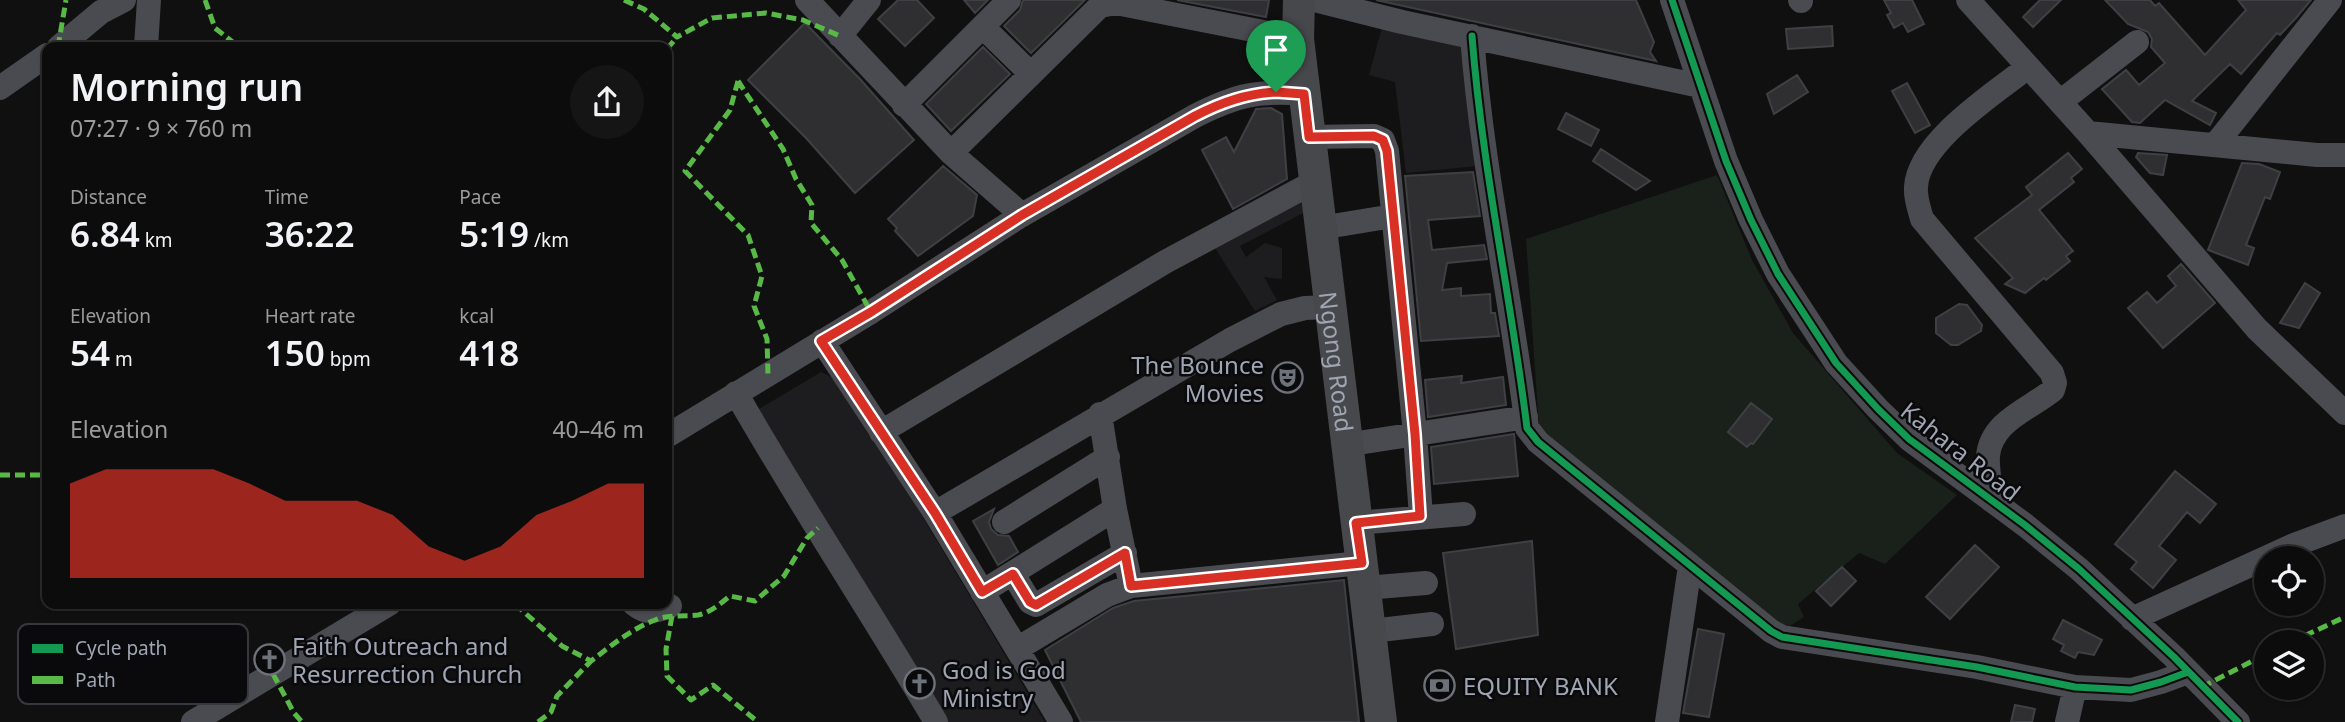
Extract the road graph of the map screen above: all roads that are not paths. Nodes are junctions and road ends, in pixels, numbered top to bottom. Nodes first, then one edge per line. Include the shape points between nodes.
1 (124, 0) edge
2 (149, 0) edge
3 (807, 0) edge
4 (869, 0) edge
5 (1009, 0) edge
6 (1299, 0) edge
7 (1315, 0) edge
8 (1672, 0) edge
9 (1968, 0) edge
10 (2330, 0) edge
11 (983, 27) junction
12 (840, 36) junction
13 (1472, 36) junction
14 (1298, 39) junction
15 (65, 42) edge
16 (146, 42) edge
17 (2137, 42) dead end
18 (2285, 42) dead end
19 (42, 59) edge
20 (2028, 67) junction
21 (1031, 74) junction
22 (1700, 86) junction
23 (0, 88) edge
24 (1304, 94) junction
25 (2060, 102) junction
26 (904, 105) junction
27 (2088, 133) junction
28 (1309, 137) junction
29 (2210, 145) junction
30 (951, 153) junction
31 (2345, 155) edge
32 (1314, 181) junction
33 (1022, 215) junction
34 (1393, 216) junction
35 (1320, 228) junction
36 (1330, 307) junction
37 (821, 341) junction
38 (736, 393) junction
39 (2345, 413) edge
40 (1100, 414) junction
41 (1526, 417) junction
42 (881, 432) junction
43 (672, 433) edge
44 (1415, 434) junction
45 (1345, 445) junction
46 (1108, 457) junction
47 (1992, 501) junction
48 (1115, 509) junction
49 (935, 513) junction
50 (1464, 514) dead end
51 (1420, 516) junction
52 (1004, 522) dead end
53 (1356, 523) junction
54 (2345, 526) edge
55 (1125, 553) junction
56 (1690, 566) junction
57 (1013, 574) junction
58 (1363, 575) junction
59 (1426, 583) dead end
60 (1131, 586) junction
61 (982, 592) junction
62 (381, 609) edge
63 (641, 609) edge
64 (662, 609) edge
65 (2132, 619) junction
66 (1432, 624) dead end
67 (1371, 631) junction
68 (1017, 649) junction
69 (2188, 672) junction
70 (2075, 687) junction
71 (248, 689) edge
72 (223, 704) edge
73 (193, 722) edge
74 (936, 722) edge
75 (1061, 722) edge
76 (1381, 722) edge
77 (1667, 722) edge
78 (2067, 722) edge
79 (2238, 722) edge

1 - 15 street
2 - 16 street
3 - 12 street
4 - 12 street
5 - 11 street
6 - 14 main road, Ngong Road
7 - 13 street
8 - 22 street, Kahara Road
9 - 20 street
10 - 29 street
11 - 21 street
11 - 26 street
12 - 26 street
13 - 22 street
13 - 41 street
14 - 21 street via 1108,3
14 - 24 main road, Ngong Road
17 - 25 street
18 - 29 street via 2235,98
19 - 23 street
20 - 25 street
20 - 47 street via 1936,144 1915,185 1923,219 2052,373 2055,383 2053,390 2011,418 1993,440 1988,461
21 - 30 street
22 - 47 street, Kahara Road via 1726,161 1778,274 1836,363 1909,439
24 - 28 main road, Ngong Road
24 - 33 street via 1249,94 1222,103
25 - 27 street
26 - 30 street
27 - 29 street
27 - 39 street via 2257,329
28 - 32 main road, Ngong Road
28 - 34 street via 1374,136 1383,140
29 - 31 street
30 - 33 street
32 - 35 main road, Ngong Road
32 - 42 street via 1165,262
33 - 37 street
34 - 35 street
34 - 44 street
35 - 36 main road, Ngong Road
36 - 40 street via 1281,314
36 - 45 main road, Ngong Road
37 - 38 street
37 - 42 street
38 - 43 street
38 - 74 street
40 - 46 street
40 - 49 street
41 - 44 street
41 - 56 street via 1532,437
42 - 49 street
44 - 45 street
44 - 51 street
45 - 53 main road, Ngong Road
46 - 48 street
46 - 52 street
47 - 65 street, Kahara Road via 2061,553
48 - 55 street
48 - 57 street
49 - 61 street
50 - 51 street
51 - 53 street
53 - 58 main road, Ngong Road
54 - 65 street
55 - 57 street via 1036,605
55 - 60 street
56 - 70 street via 1782,637
56 - 77 street
57 - 61 street
58 - 59 street
58 - 60 street
58 - 67 main road, Ngong Road
60 - 68 street via 1107,595
61 - 68 street
62 - 71 street
63 - 64 street via 652,613
65 - 69 street, Kahara Road
66 - 67 street
67 - 76 main road, Ngong Road
68 - 75 street
69 - 70 street via 2131,690
69 - 79 street, Kahara Road
70 - 78 street
72 - 73 street

